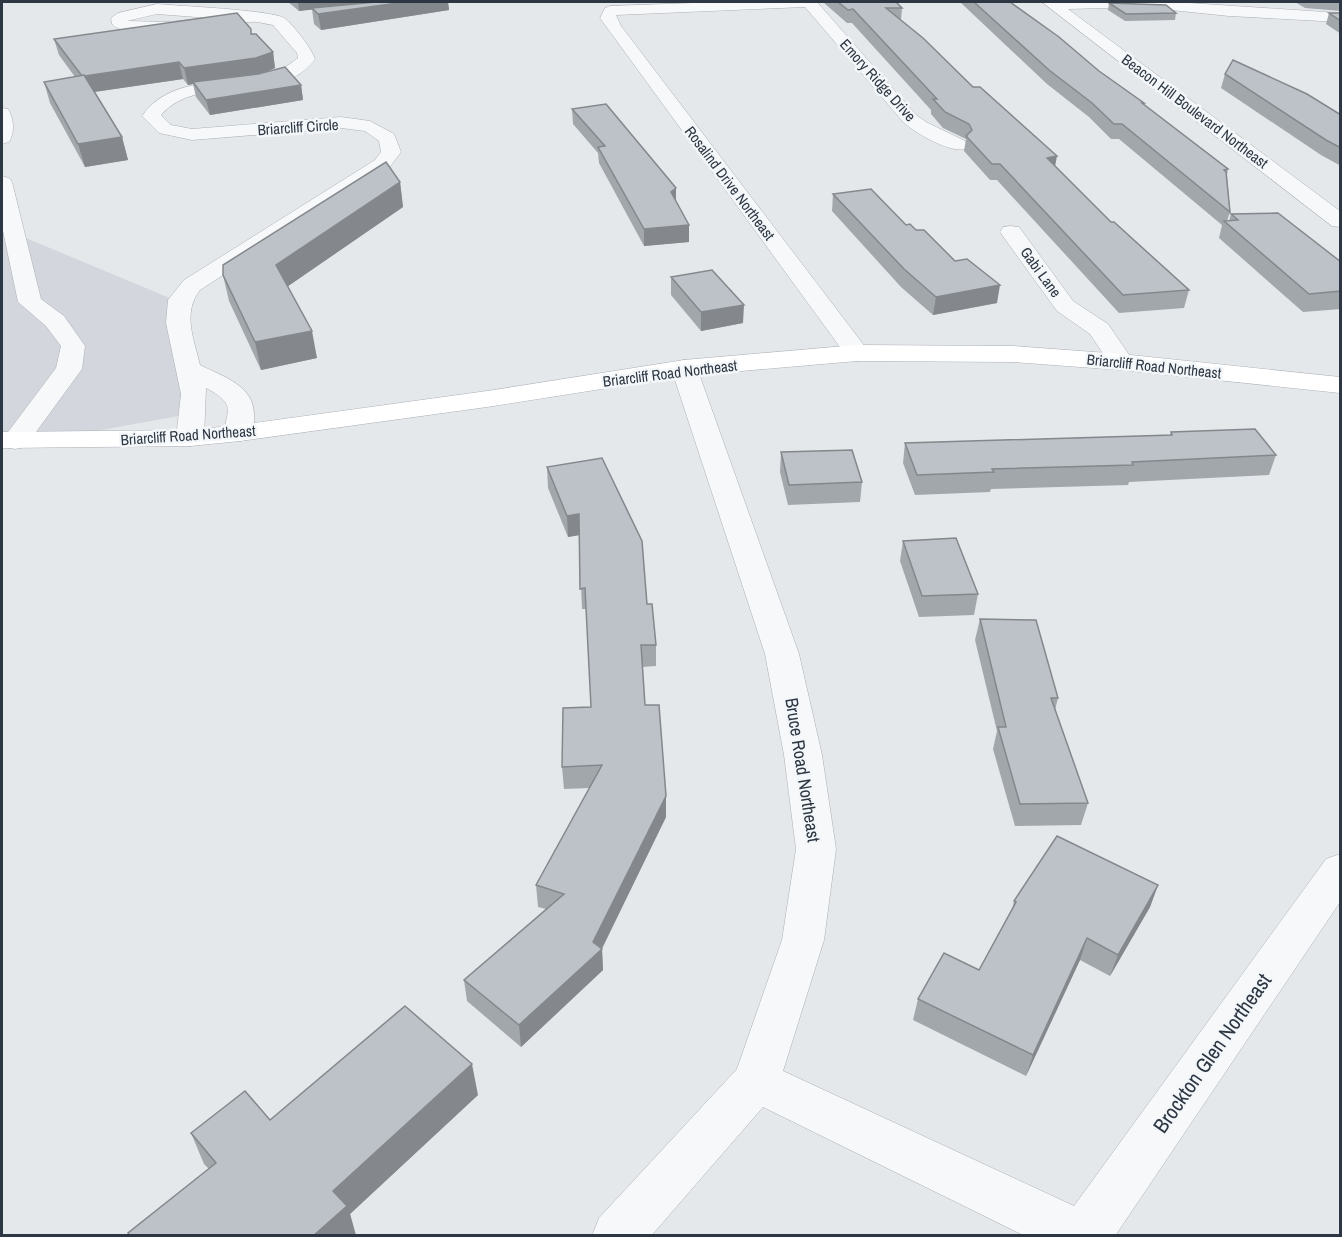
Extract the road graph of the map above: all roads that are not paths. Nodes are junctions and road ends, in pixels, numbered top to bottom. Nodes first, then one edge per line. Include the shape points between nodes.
1 (808, 2) edge
2 (1144, 2) edge
3 (1051, 3) edge
4 (253, 16) junction
5 (1341, 17) edge
6 (300, 18) dead end
7 (278, 21) junction
8 (2, 113) edge
9 (2, 138) edge
10 (958, 145) dead end
11 (2, 182) edge
12 (1310, 198) junction
13 (1341, 198) edge
14 (1341, 221) edge
15 (1011, 231) dead end
16 (857, 353) junction
17 (1121, 362) junction
18 (684, 368) junction
19 (190, 370) junction
20 (1341, 385) edge
21 (240, 433) junction
22 (190, 438) junction
23 (8, 441) edge
24 (1341, 870) edge
25 (756, 1081) junction
26 (617, 1236) edge
27 (1083, 1236) edge

1 - 10 street, Emory Ridge Drive via 910,119
1 - 16 street, Rosalind Drive Northeast via 610,11 608,18
2 - 3 street
2 - 5 street
3 - 12 street, Beacon Hill Boulevard Northeast
4 - 4 street via 158,9 119,18 120,24 141,28
4 - 7 street
6 - 7 street
7 - 19 street, Briarcliff Circle via 305,51 307,59 302,67 280,76 172,97 155,106 151,116 154,122 169,132 208,135 351,123 378,130 387,138 391,152 382,164 192,285 180,300 178,323
8 - 9 street
11 - 23 street via 30,302 55,321 73,346 69,369
12 - 13 street
12 - 14 street, Beacon Hill Boulevard Northeast
15 - 17 street, Gabi Lane via 1065,306 1099,329
16 - 17 main road, Briarcliff Road Northeast via 1013,354
16 - 18 main road, Briarcliff Road Northeast
17 - 20 main road, Briarcliff Road Northeast
18 - 21 main road, Briarcliff Road Northeast
18 - 25 street, Bruce Road Northeast via 782,654 803,755 816,849 803,940
19 - 21 street via 232,391 241,405
19 - 22 street, Briarcliff Circle via 194,394
21 - 22 main road, Briarcliff Road Northeast
22 - 23 main road, Briarcliff Road Northeast
24 - 27 street, Brockton Glen Northeast
25 - 26 street, Bruce Road Northeast
25 - 27 street, Brockton Glen Northeast

